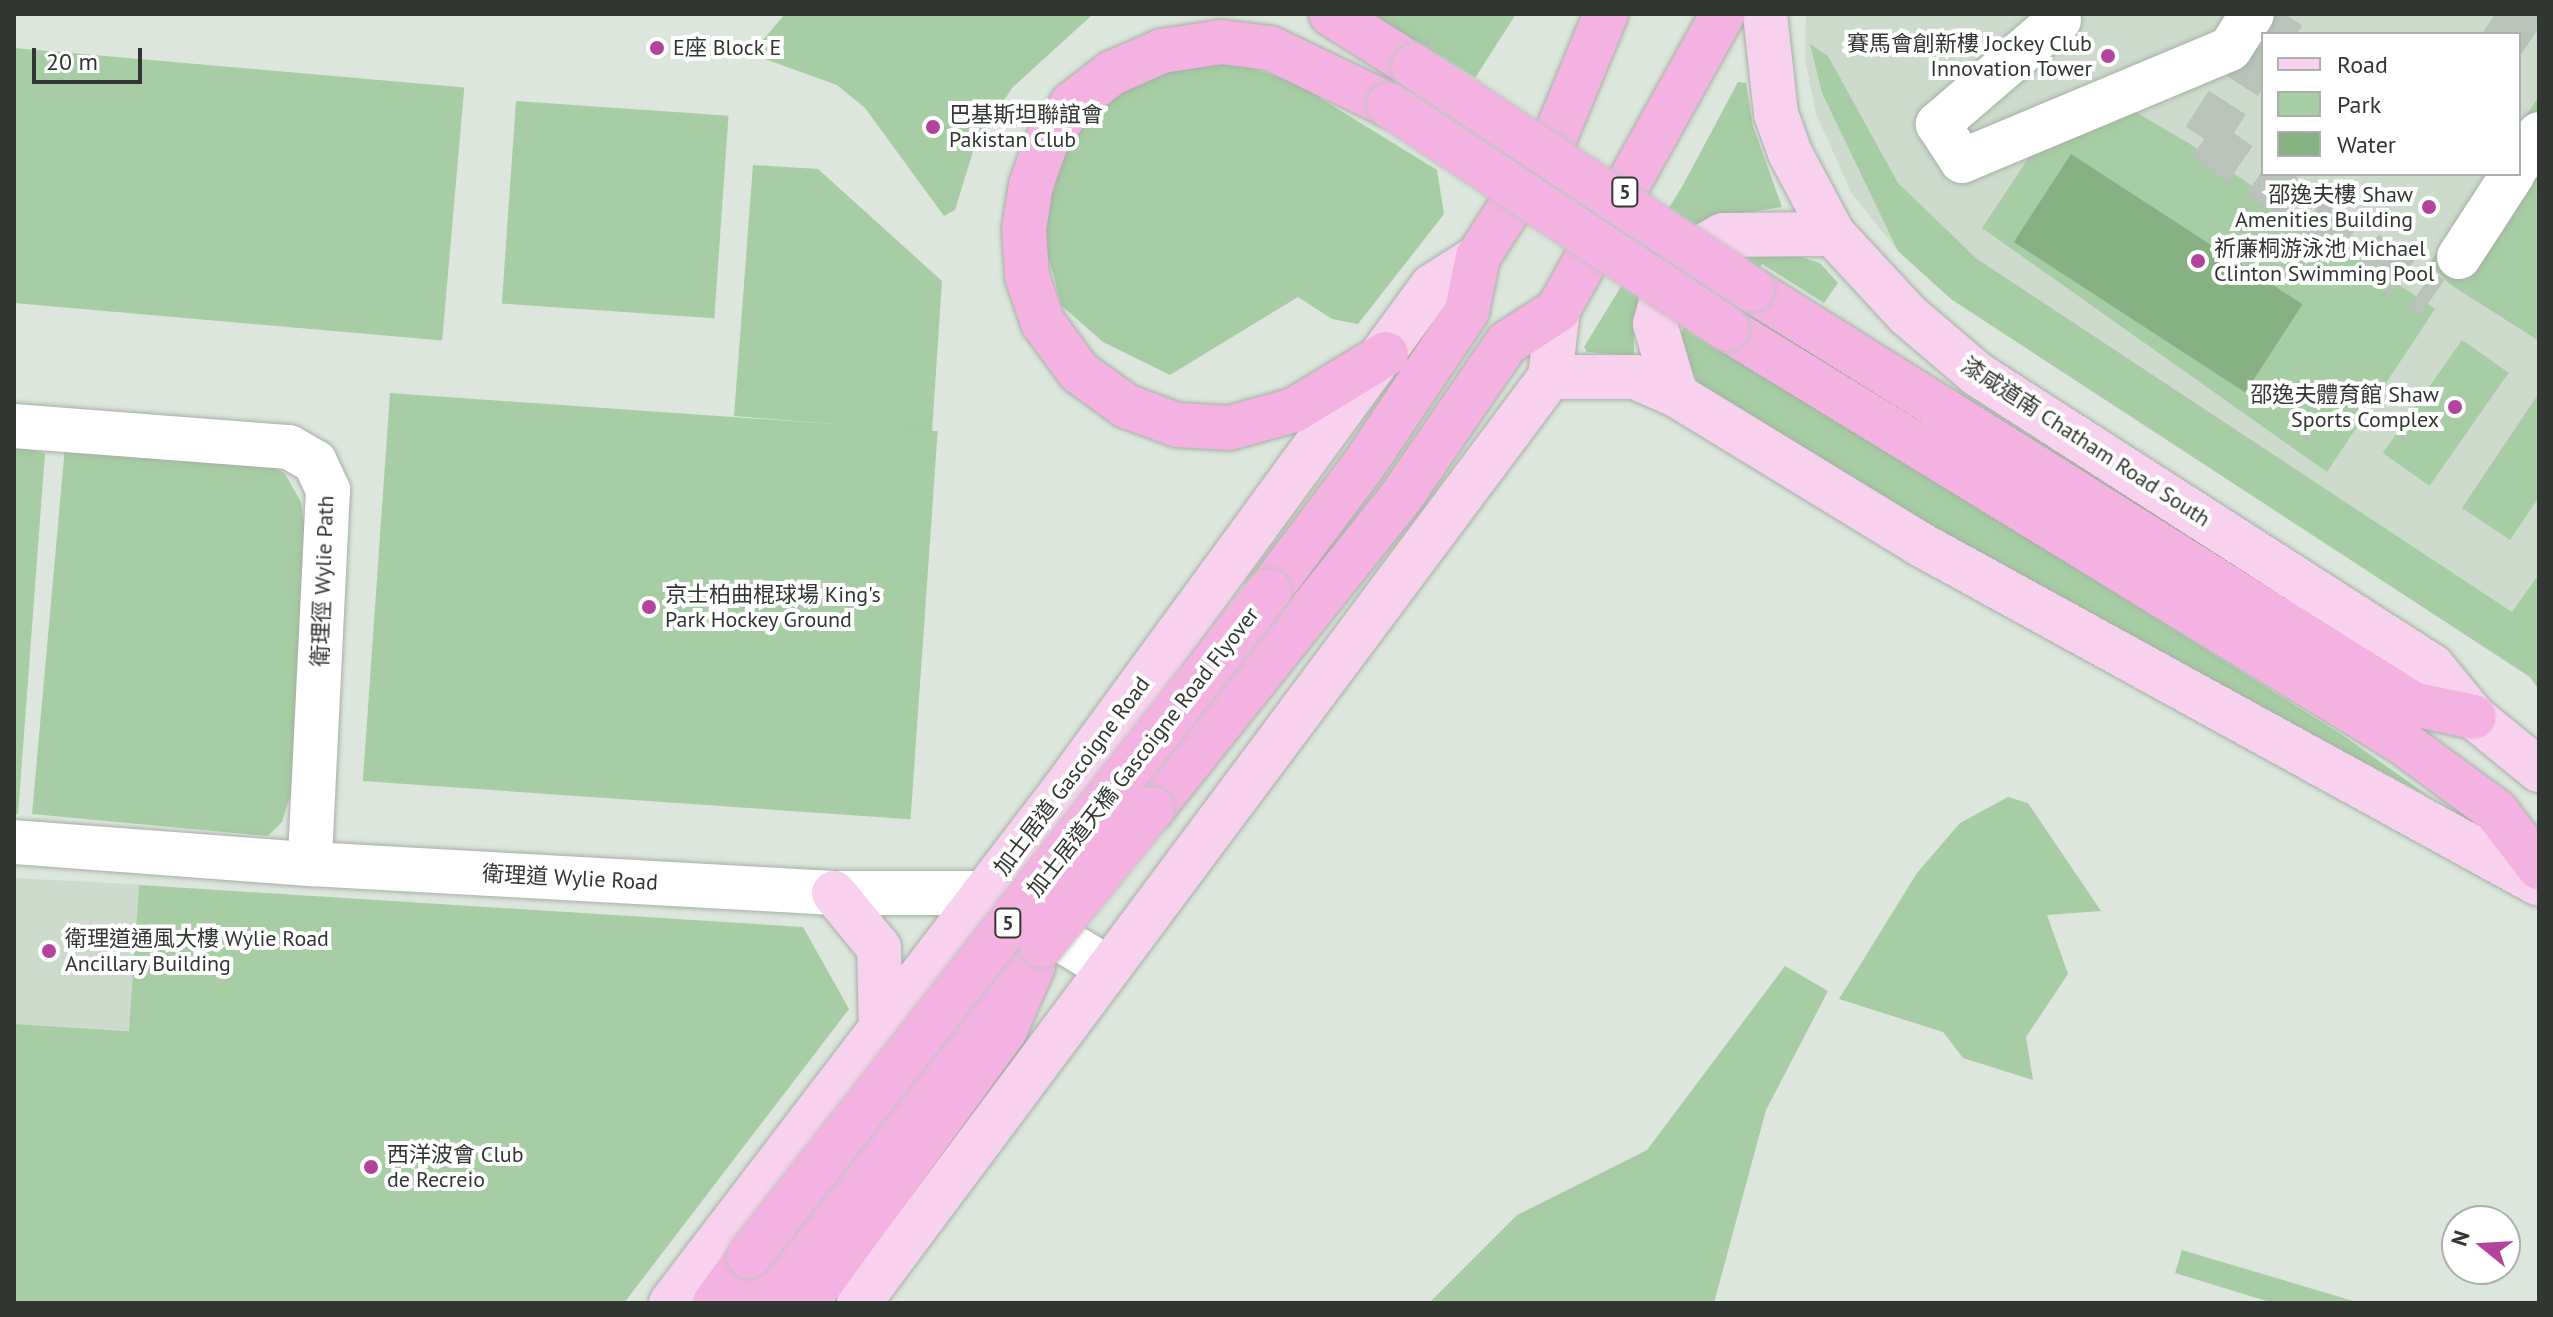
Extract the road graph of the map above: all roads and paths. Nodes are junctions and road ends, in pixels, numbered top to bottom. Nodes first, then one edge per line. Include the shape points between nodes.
1 (1257, 14) edge
2 (1331, 14) edge
3 (1606, 14) edge
4 (1693, 14) edge
5 (1723, 14) edge
6 (1765, 14) edge
7 (2252, 14) edge
8 (2059, 20) dead end
9 (1691, 74) junction
10 (1389, 105) junction
11 (2539, 134) edge
12 (2521, 161) edge
13 (2512, 176) edge
14 (1833, 234) junction
15 (1478, 257) junction
16 (2459, 257) dead end
17 (1558, 310) junction
18 (1386, 354) junction
19 (1550, 377) junction
20 (1676, 395) junction
21 (14, 426) edge
22 (2474, 717) junction
23 (2539, 770) edge
24 (14, 842) edge
25 (310, 864) junction
26 (2539, 867) edge
27 (2539, 884) edge
28 (834, 893) junction
29 (984, 893) junction
30 (1042, 945) junction
31 (1106, 967) junction
32 (881, 1028) junction
33 (671, 1303) edge
34 (715, 1303) edge
35 (759, 1303) edge
36 (806, 1303) edge
37 (859, 1303) edge

1 - 10 highway
2 - 22 highway, bridge via 1752,290 2413,704
3 - 15 highway, 5 via 1555,137
4 - 9 highway
5 - 9 highway, 5
6 - 14 main road, 漆咸道南 Chatham Road South via 1776,114
7 - 8 street via 2230,49 1962,161 1938,124
9 - 17 highway, 5
10 - 18 highway via 1270,48 1221,42 1162,51 1112,73 1072,104 1046,143 1031,185 1024,229 1027,276 1043,323 1079,372 1126,406 1177,425 1229,428 1294,410
10 - 26 highway, bridge via 1727,329 2402,742 2496,811
11 - 12 street
13 - 16 street
14 - 20 main road via 1723,235 1689,254 1665,286 1655,324
14 - 22 main road, 漆咸道南 Chatham Road South via 1908,315 1977,374 2432,666
15 - 18 main road, 加士居道 Gascoigne Road via 1432,286
15 - 34 highway, 加士居道天橋 Gascoigne Road Flyover / 5, bridge via 1467,311 1363,466
17 - 19 main road
17 - 30 highway, 加士居道天橋 Gascoigne Road Flyover / 5, bridge via 1507,343 1401,497
18 - 29 main road, 加士居道 Gascoigne Road
19 - 20 main road via 1635,377
19 - 31 main road
20 - 27 main road via 1918,543
21 - 25 street, 衛理徑 Wylie Path via 289,447 315,462 328,490
22 - 23 main road, 漆咸道南 Chatham Road South
24 - 25 street, 衛理道 Wylie Road
25 - 28 street, 衛理道 Wylie Road
28 - 29 street, 衛理道 Wylie Road
28 - 32 main road via 879,948
29 - 31 street
29 - 32 main road, 加士居道 Gascoigne Road
30 - 35 highway, 加士居道天橋 Gascoigne Road Flyover / 5 via 981,1005
30 - 36 highway via 1005,1030
31 - 37 main road
32 - 33 main road, 加士居道 Gascoigne Road

